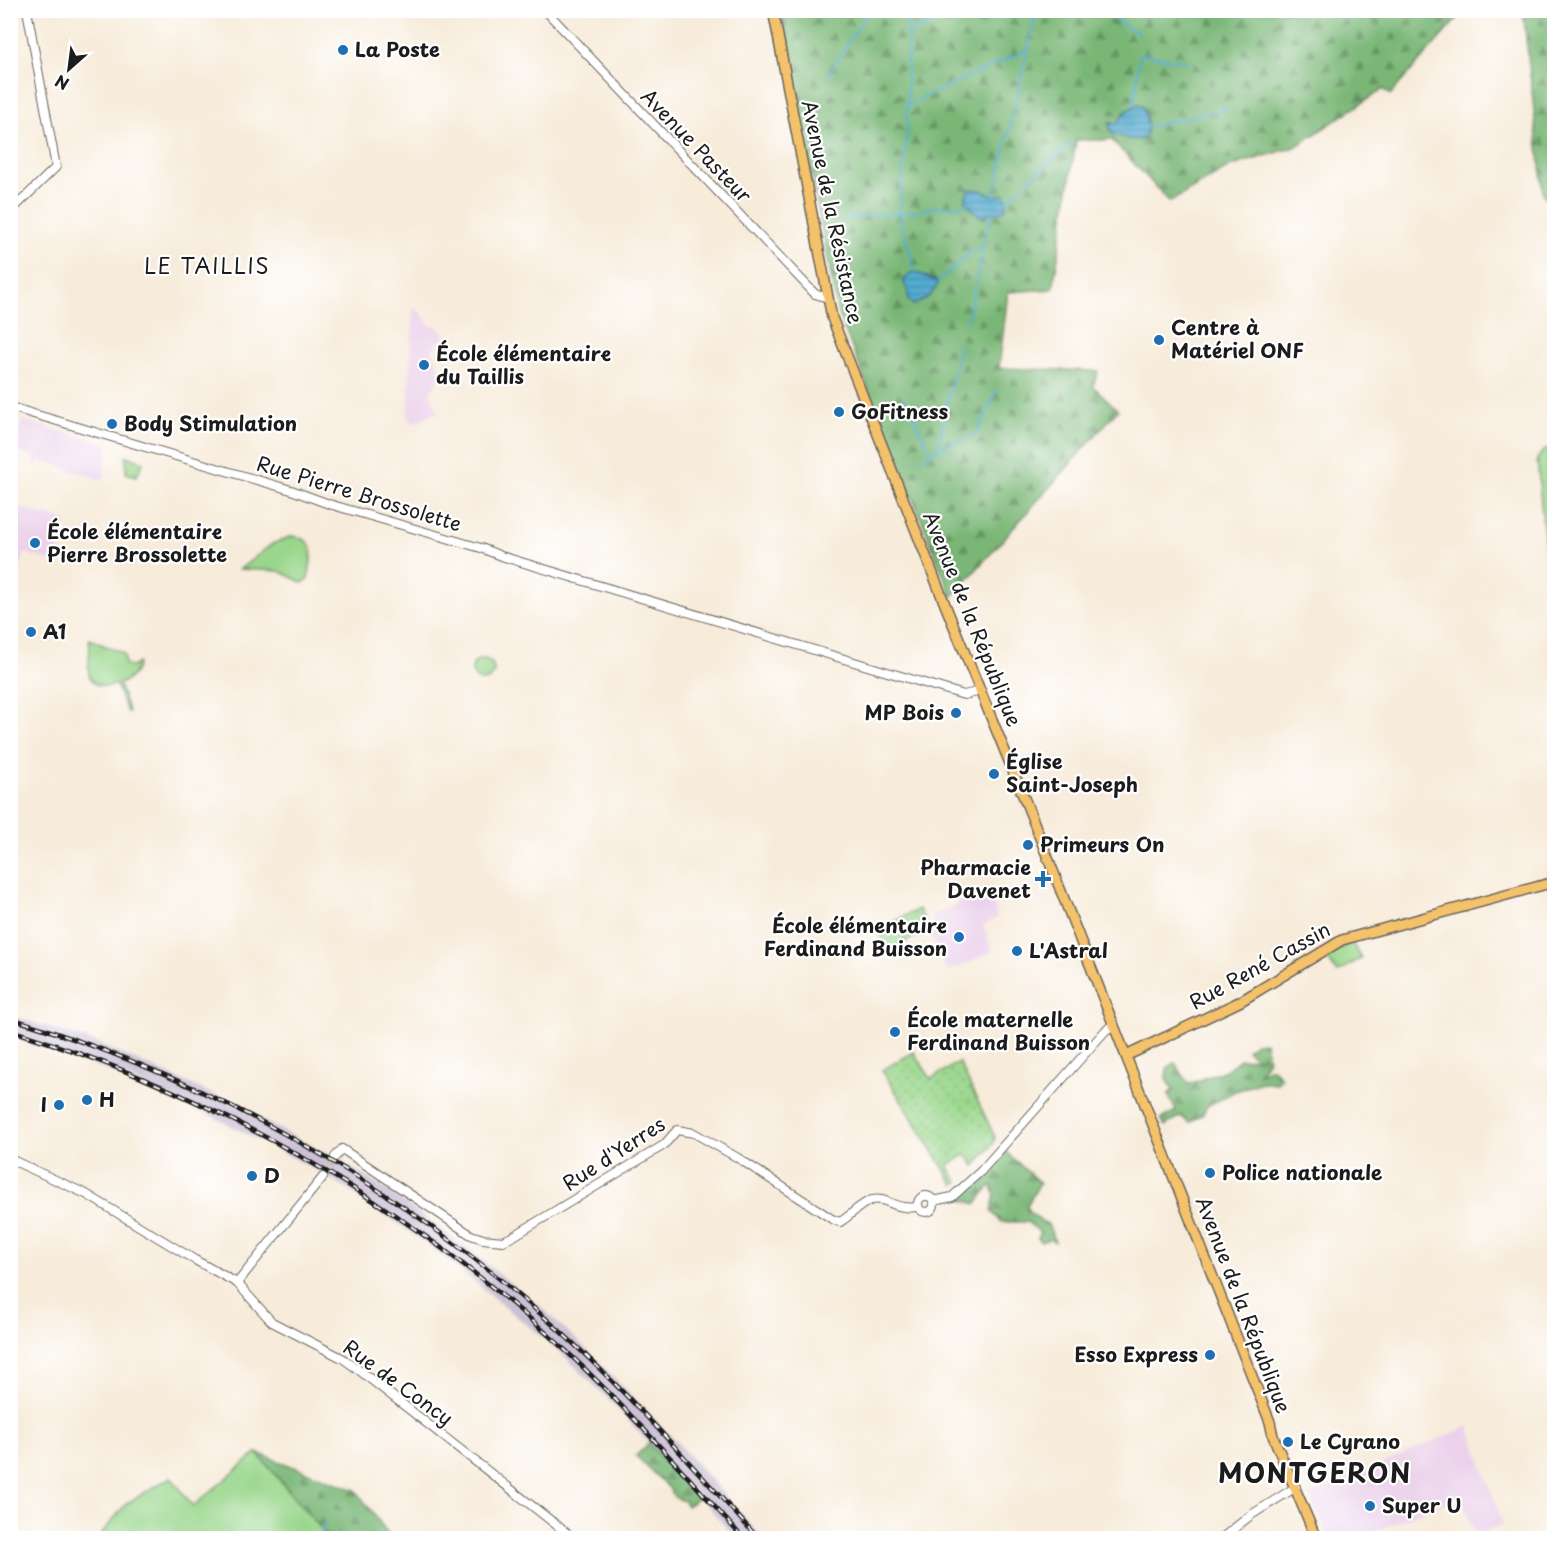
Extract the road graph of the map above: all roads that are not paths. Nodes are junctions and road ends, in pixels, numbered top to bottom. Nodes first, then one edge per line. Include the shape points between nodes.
1 (27, 10) edge
2 (545, 10) edge
3 (773, 10) edge
4 (10, 212) edge
5 (828, 298) junction
6 (10, 407) edge
7 (871, 416) joint
8 (981, 691) junction
9 (1554, 882) edge
10 (1114, 1024) junction
11 (1126, 1056) junction
12 (335, 1157) dead end
13 (10, 1159) edge
14 (323, 1177) tunnel mouth
15 (237, 1283) junction
16 (1296, 1487) junction
17 (573, 1539) edge
18 (1222, 1539) edge
19 (1316, 1539) edge

1 - 4 street via 56,167
2 - 5 street, Avenue Pasteur via 815,294
3 - 5 main road, Avenue de la Résistance
5 - 7 main road, Avenue de la Résistance via 832,318
6 - 8 street, Rue Pierre Brossolette via 964,695
7 - 8 main road, Avenue de la République
8 - 10 main road, Avenue de la République
9 - 11 main road, Rue René Cassin via 1342,940 1241,1001
10 - 11 main road, Avenue de la République
10 - 12 street, Rue d'Yerres via 956,1194 933,1201 924,1197 918,1207 905,1208 872,1200 840,1222 694,1133 677,1130 664,1144 503,1241 483,1239 459,1228 342,1149
11 - 16 main road, Avenue de la République
13 - 15 street, Rue de Concy via 86,1194
14 - 15 street
15 - 17 street, Rue de Concy via 272,1322 359,1370
16 - 18 street
16 - 19 main road, Avenue de la République

